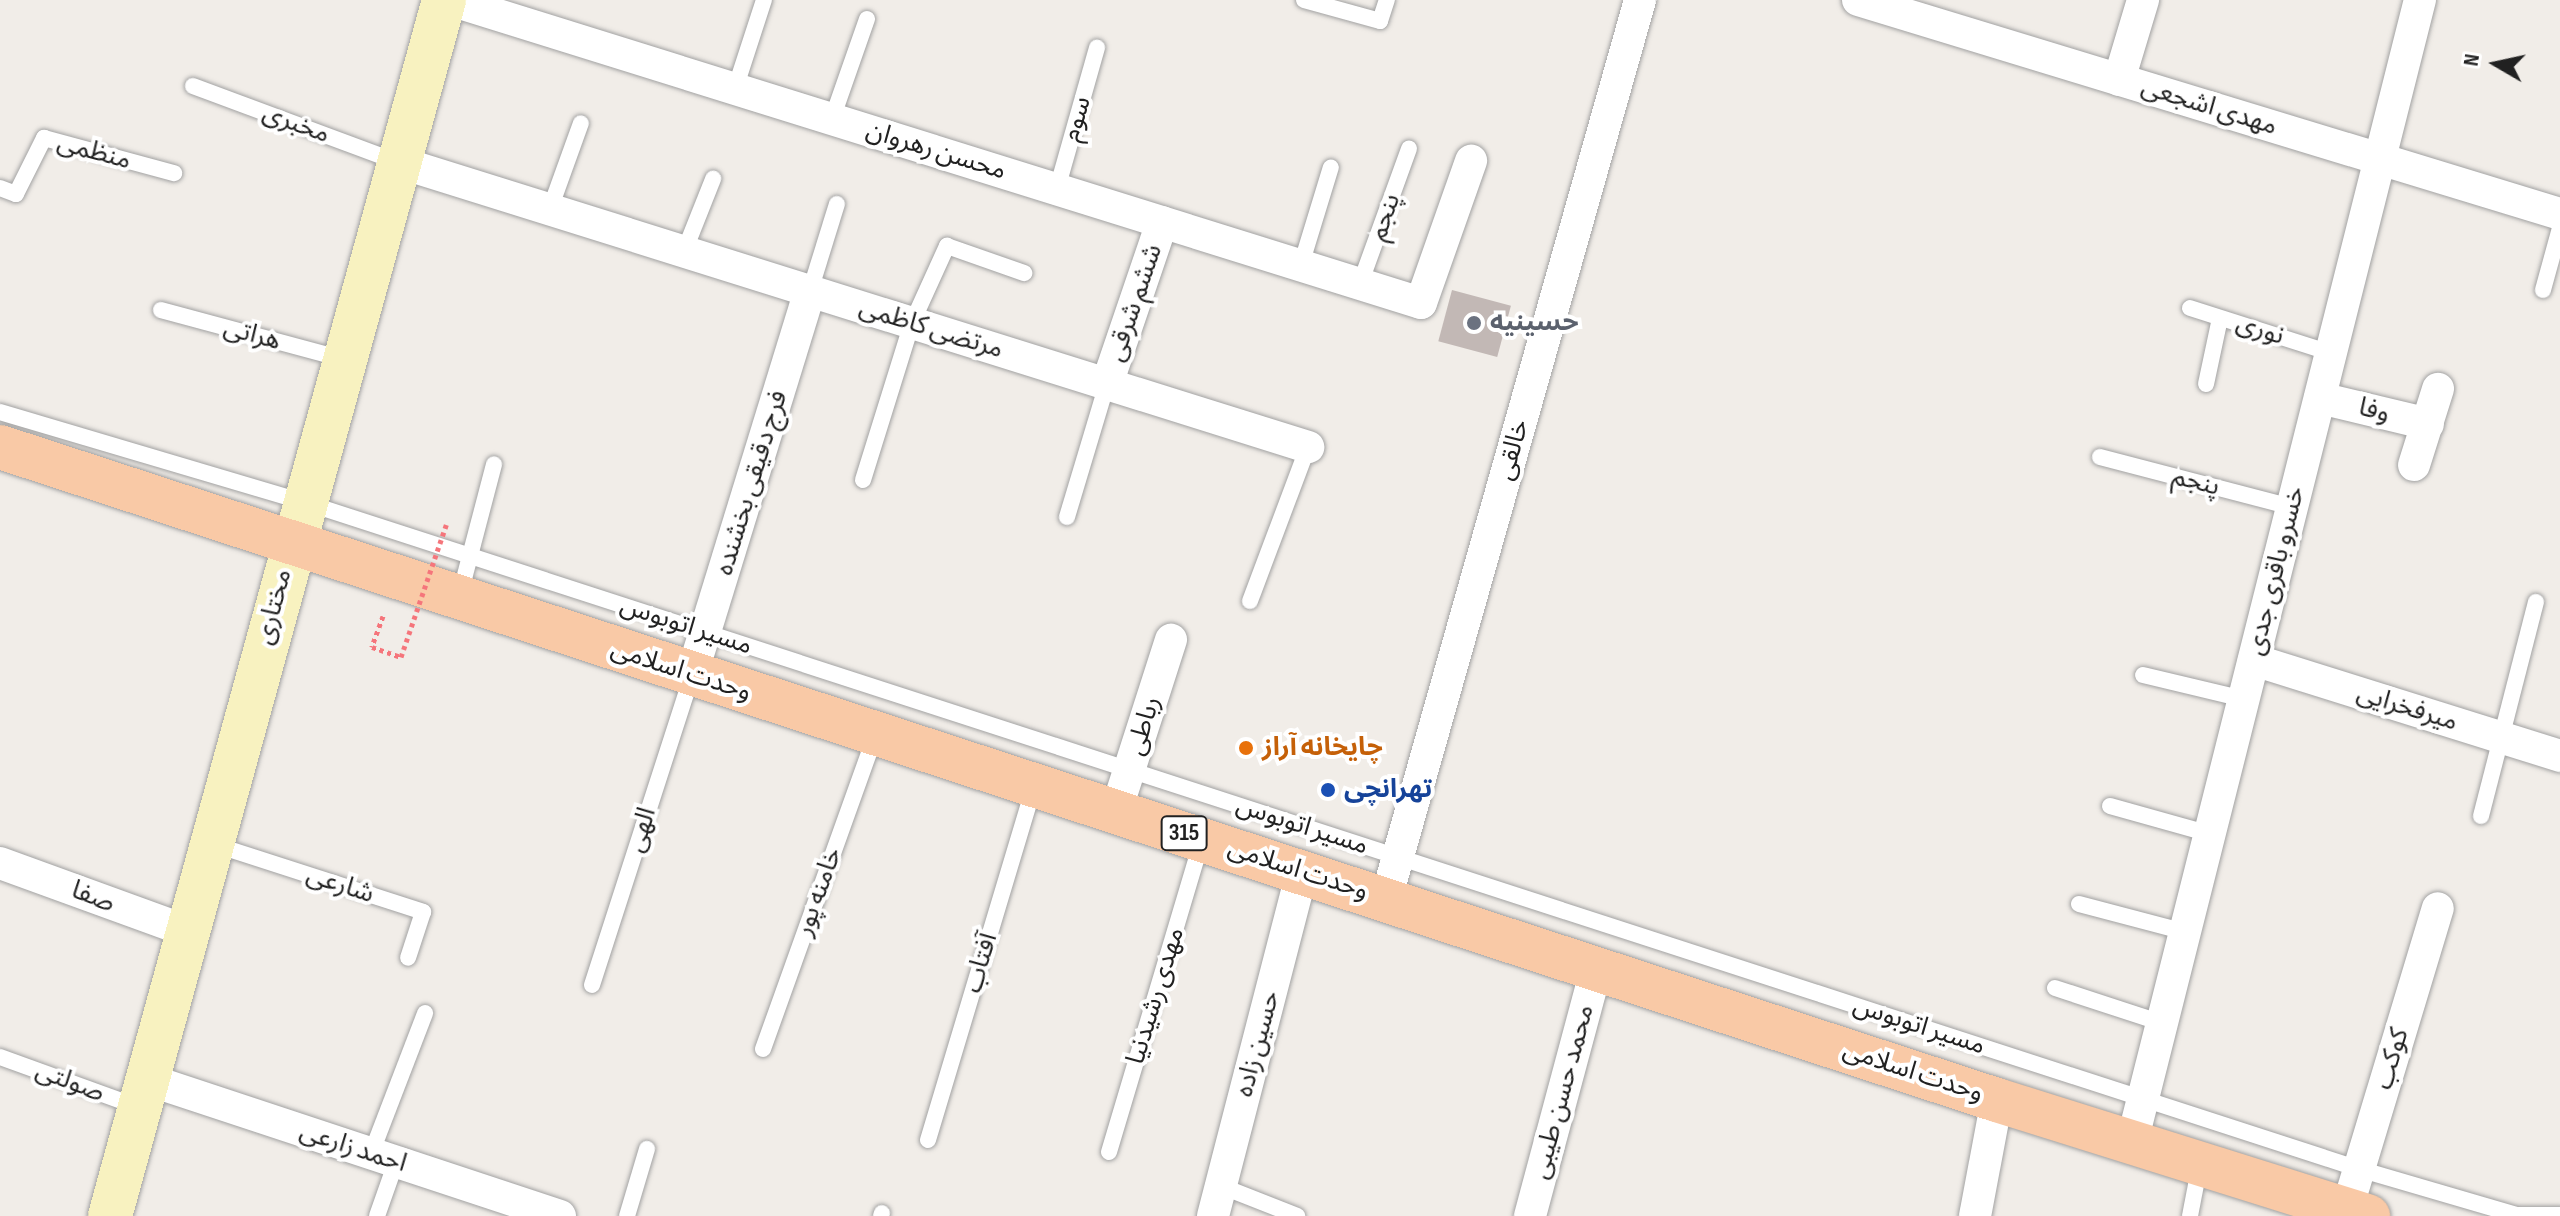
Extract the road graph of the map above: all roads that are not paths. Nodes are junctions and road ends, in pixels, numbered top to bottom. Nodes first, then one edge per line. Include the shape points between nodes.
1 (444, 0) edge
2 (450, 0) edge
3 (764, 0) edge
4 (1304, 0) edge
5 (1387, 0) edge
6 (1640, 0) edge
7 (1858, 0) edge
8 (2143, 0) edge
9 (2420, 0) edge
10 (1932, 11) edge
11 (867, 19) dead end
12 (1097, 48) dead end
13 (2119, 80) junction
14 (193, 86) dead end
15 (735, 89) junction
16 (832, 119) junction
17 (581, 123) dead end
18 (1409, 149) dead end
19 (2380, 159) junction
20 (1471, 161) dead end
21 (398, 162) junction
22 (1331, 167) dead end
23 (174, 173) dead end
24 (713, 179) dead end
25 (0, 188) edge
26 (1057, 189) junction
27 (837, 204) dead end
28 (550, 209) junction
29 (2560, 214) edge
30 (1162, 222) junction
31 (2560, 228) edge
32 (684, 252) junction
33 (1301, 265) junction
34 (1024, 273) dead end
35 (1360, 284) junction
36 (2543, 290) dead end
37 (810, 291) junction
38 (2190, 308) dead end
39 (161, 310) dead end
40 (2220, 318) junction
41 (912, 323) junction
42 (2331, 353) junction
43 (343, 360) junction
44 (1107, 384) junction
45 (2206, 384) dead end
46 (2438, 389) dead end
47 (2320, 398) junction
48 (0, 412) edge
49 (2428, 424) junction
50 (0, 447) edge
51 (1308, 447) joint
52 (2100, 457) dead end
53 (494, 464) dead end
54 (2414, 465) dead end
55 (863, 480) dead end
56 (304, 502) junction
57 (2292, 507) junction
58 (1067, 517) dead end
59 (292, 543) junction
60 (471, 556) junction
61 (459, 598) junction
62 (1250, 601) dead end
63 (2536, 602) dead end
64 (705, 632) junction
65 (1171, 640) dead end
66 (2254, 660) junction
67 (692, 674) junction
68 (2143, 675) dead end
69 (2244, 699) junction
70 (875, 735) junction
71 (2501, 737) junction
72 (2560, 756) edge
73 (1130, 770) junction
74 (1034, 785) junction
75 (2110, 806) dead end
76 (1116, 811) junction
77 (2481, 816) dead end
78 (2210, 834) junction
79 (1202, 839) junction
80 (211, 843) junction
81 (1398, 857) junction
82 (0, 863) edge
83 (1302, 872) junction
84 (1386, 899) junction
85 (2079, 904) dead end
86 (2438, 908) dead end
87 (187, 931) junction
88 (2185, 932) junction
89 (408, 958) dead end
90 (1596, 969) junction
91 (592, 985) dead end
92 (2055, 988) dead end
93 (425, 1013) dead end
94 (2162, 1023) junction
95 (763, 1049) dead end
96 (0, 1057) edge
97 (142, 1093) junction
98 (2143, 1099) junction
99 (1997, 1100) junction
100 (928, 1140) dead end
101 (2132, 1142) junction
102 (647, 1149) dead end
103 (1109, 1152) dead end
104 (384, 1158) junction
105 (2200, 1163) junction
106 (1217, 1201) edge
107 (2358, 1203) edge
108 (507, 1208) edge
109 (2560, 1215) edge
110 (110, 1216) edge
111 (377, 1216) edge
112 (560, 1216) edge
113 (627, 1216) edge
114 (1297, 1216) edge
115 (1530, 1216) edge
116 (1975, 1216) edge
117 (2190, 1216) edge

1 - 21 main road, مختاری
2 - 15 street, محسن رهروان
3 - 15 lane
4 - 5 lane via 1380,21
6 - 81 street, خالقی
7 - 10 street, مهدی اشجعی
8 - 13 street
9 - 19 street, خسرو باقری جدی
10 - 13 street, مهدی اشجعی
11 - 16 lane
12 - 26 lane, سوم
13 - 19 street, مهدی اشجعی
14 - 21 lane, مخبری
15 - 16 street, محسن رهروان
16 - 26 street, محسن رهروان
17 - 28 lane
18 - 35 lane, پنجم
19 - 29 street, مهدی اشجعی
19 - 42 street, خسرو باقری جدی
20 - 35 street, محسن رهروان via 1421,303
21 - 28 street, مرتضی کاظمی
21 - 43 main road, مختاری
22 - 33 lane
23 - 25 lane, منظمی via 44,138 16,194
24 - 32 lane
26 - 30 street, محسن رهروان
27 - 37 lane
28 - 32 street, مرتضی کاظمی
30 - 33 street, محسن رهروان
30 - 44 street, ششم شرقی
31 - 36 lane
32 - 37 street, مرتضی کاظمی
33 - 35 street, محسن رهروان
34 - 41 lane via 947,246
37 - 41 street, مرتضی کاظمی
37 - 64 street, فرج دقیقی بخشنده
38 - 40 lane, نوری
39 - 43 lane, هراتی
40 - 42 lane, نوری
40 - 45 lane
41 - 44 street, مرتضی کاظمی
41 - 55 lane
42 - 47 street, خسرو باقری جدی
43 - 56 main road, مختاری
44 - 51 street, مرتضی کاظمی
44 - 58 lane
46 - 49 street, وفا
47 - 49 street, وفا
47 - 57 street, خسرو باقری جدی
48 - 56 lane, مسیر اتوبوس
49 - 54 street, وفا
50 - 59 main road, وحدت اسلامی / 315
51 - 62 lane, مرتضی کاظمی
52 - 57 lane, پنجم
53 - 60 lane
56 - 59 main road, مختاری
56 - 60 lane, مسیر اتوبوس
57 - 66 street, خسرو باقری جدی
59 - 61 main road, وحدت اسلامی / 315
59 - 80 main road, مختاری
60 - 61 lane
60 - 64 lane, مسیر اتوبوس
61 - 67 main road, وحدت اسلامی / 315
63 - 71 lane
64 - 67 street, فرج دقیقی بخشنده
64 - 73 lane, مسیر اتوبوس
65 - 73 street, رباطی
66 - 69 street, خسرو باقری جدی
66 - 71 street, میرفخرایی
67 - 70 main road, وحدت اسلامی / 315
67 - 91 lane, الهی
68 - 69 lane
69 - 78 street, خسرو باقری جدی
70 - 74 main road, وحدت اسلامی / 315
70 - 95 lane, خامنه پور
71 - 72 street, میرفخرایی
71 - 77 lane
73 - 76 street, رباطی
73 - 81 lane, مسیر اتوبوس
74 - 76 main road, وحدت اسلامی / 315
74 - 100 lane, آفتاب
75 - 78 lane
76 - 79 main road, وحدت اسلامی / 315
78 - 88 street, خسرو باقری جدی
79 - 83 main road, وحدت اسلامی / 315
79 - 103 lane, مهدی رشیدنیا
80 - 87 main road, مختاری
80 - 89 lane, شارعی via 423,912
81 - 84 street, خالقی
81 - 98 lane, مسیر اتوبوس
82 - 87 street, صفا
83 - 84 main road, وحدت اسلامی / 315
83 - 106 street, حسین زاده
84 - 90 main road, وحدت اسلامی / 315
85 - 88 lane
86 - 107 street, کوکب
87 - 97 main road, مختاری
88 - 94 street, خسرو باقری جدی
90 - 99 main road, وحدت اسلامی / 315
90 - 115 street, محمد حسن طیبی
92 - 94 lane
93 - 104 lane
94 - 98 street, خسرو باقری جدی
96 - 97 lane, صولتی
97 - 104 street, احمد زارعی
97 - 110 main road, مختاری
98 - 101 street, خسرو باقری جدی
98 - 107 lane, مسیر اتوبوس
99 - 101 main road, وحدت اسلامی / 315
99 - 116 street
101 - 105 main road, وحدت اسلامی / 315
102 - 113 lane
104 - 108 street, احمد زارعی
104 - 111 lane
105 - 107 main road, وحدت اسلامی / 315
105 - 117 lane
106 - 114 lane
107 - 109 lane, مسیر اتوبوس
108 - 112 street, احمد زارعی

